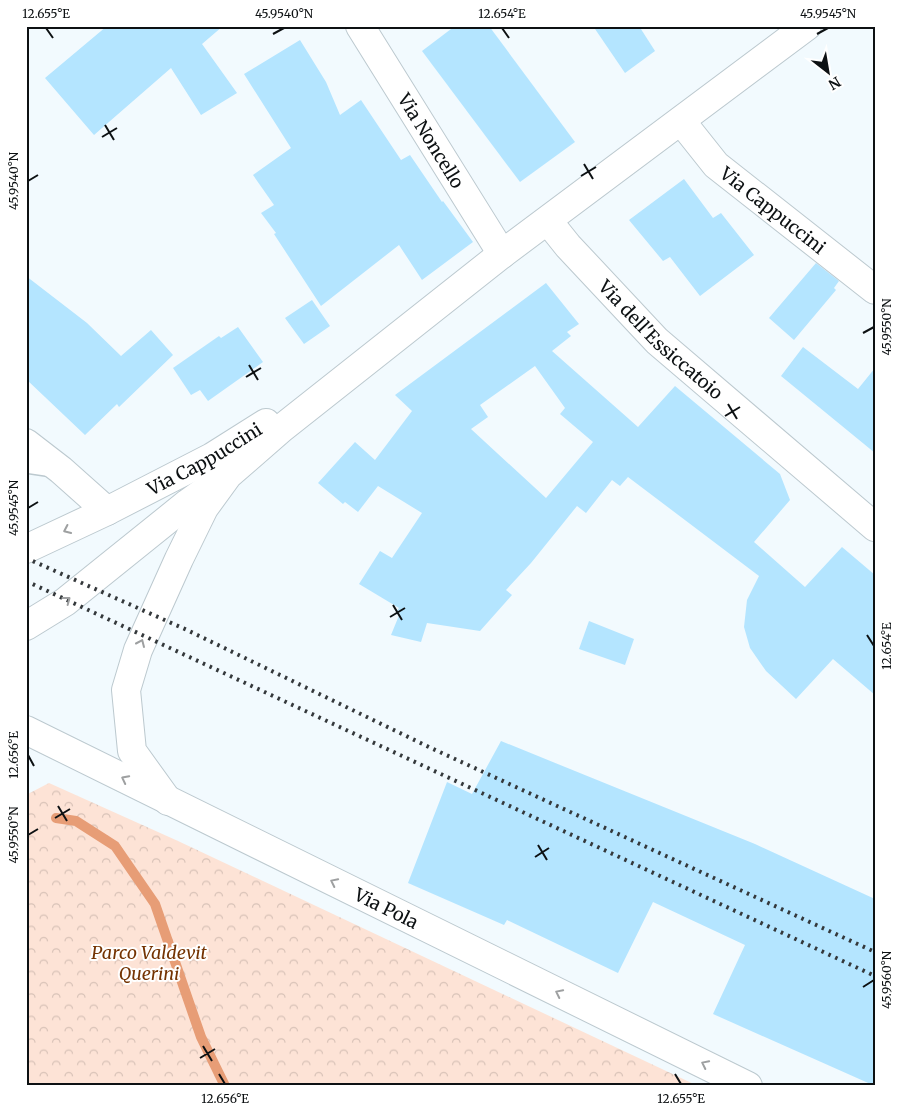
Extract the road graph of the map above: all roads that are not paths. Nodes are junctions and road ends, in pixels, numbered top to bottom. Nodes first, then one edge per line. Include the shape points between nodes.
1 (360, 26) edge
2 (806, 26) edge
3 (681, 121) junction
4 (548, 221) junction
5 (502, 254) junction
6 (875, 290) edge
7 (374, 354) junction
8 (26, 443) edge
9 (26, 465) edge
10 (62, 470) junction
11 (228, 475) junction
12 (107, 511) junction
13 (875, 527) edge
14 (26, 549) edge
15 (26, 626) edge
16 (26, 730) edge
17 (168, 801) junction
18 (748, 1086) edge

1 - 5 main road, Via Noncello
2 - 3 main road, Via Cappuccini
3 - 4 main road, Via Cappuccini
3 - 6 main road, Via Cappuccini via 716,165
4 - 5 main road, Via Cappuccini
4 - 13 main road, Via dell'Essiccatoio via 657,341
5 - 7 main road, Via Cappuccini
7 - 11 main road, Via Cappuccini
7 - 12 main road, Via Cappuccini via 212,458
8 - 10 main road
9 - 10 lane
10 - 12 main road
15 -> 11 main road, Via Cappuccini via 65,602
17 -> 11 main road, Via Cappuccini via 132,751 126,690 138,650 175,568 204,508
12 -> 14 main road, Via Cappuccini
17 -> 16 main road, Via Pola
18 -> 17 main road, Via Pola

